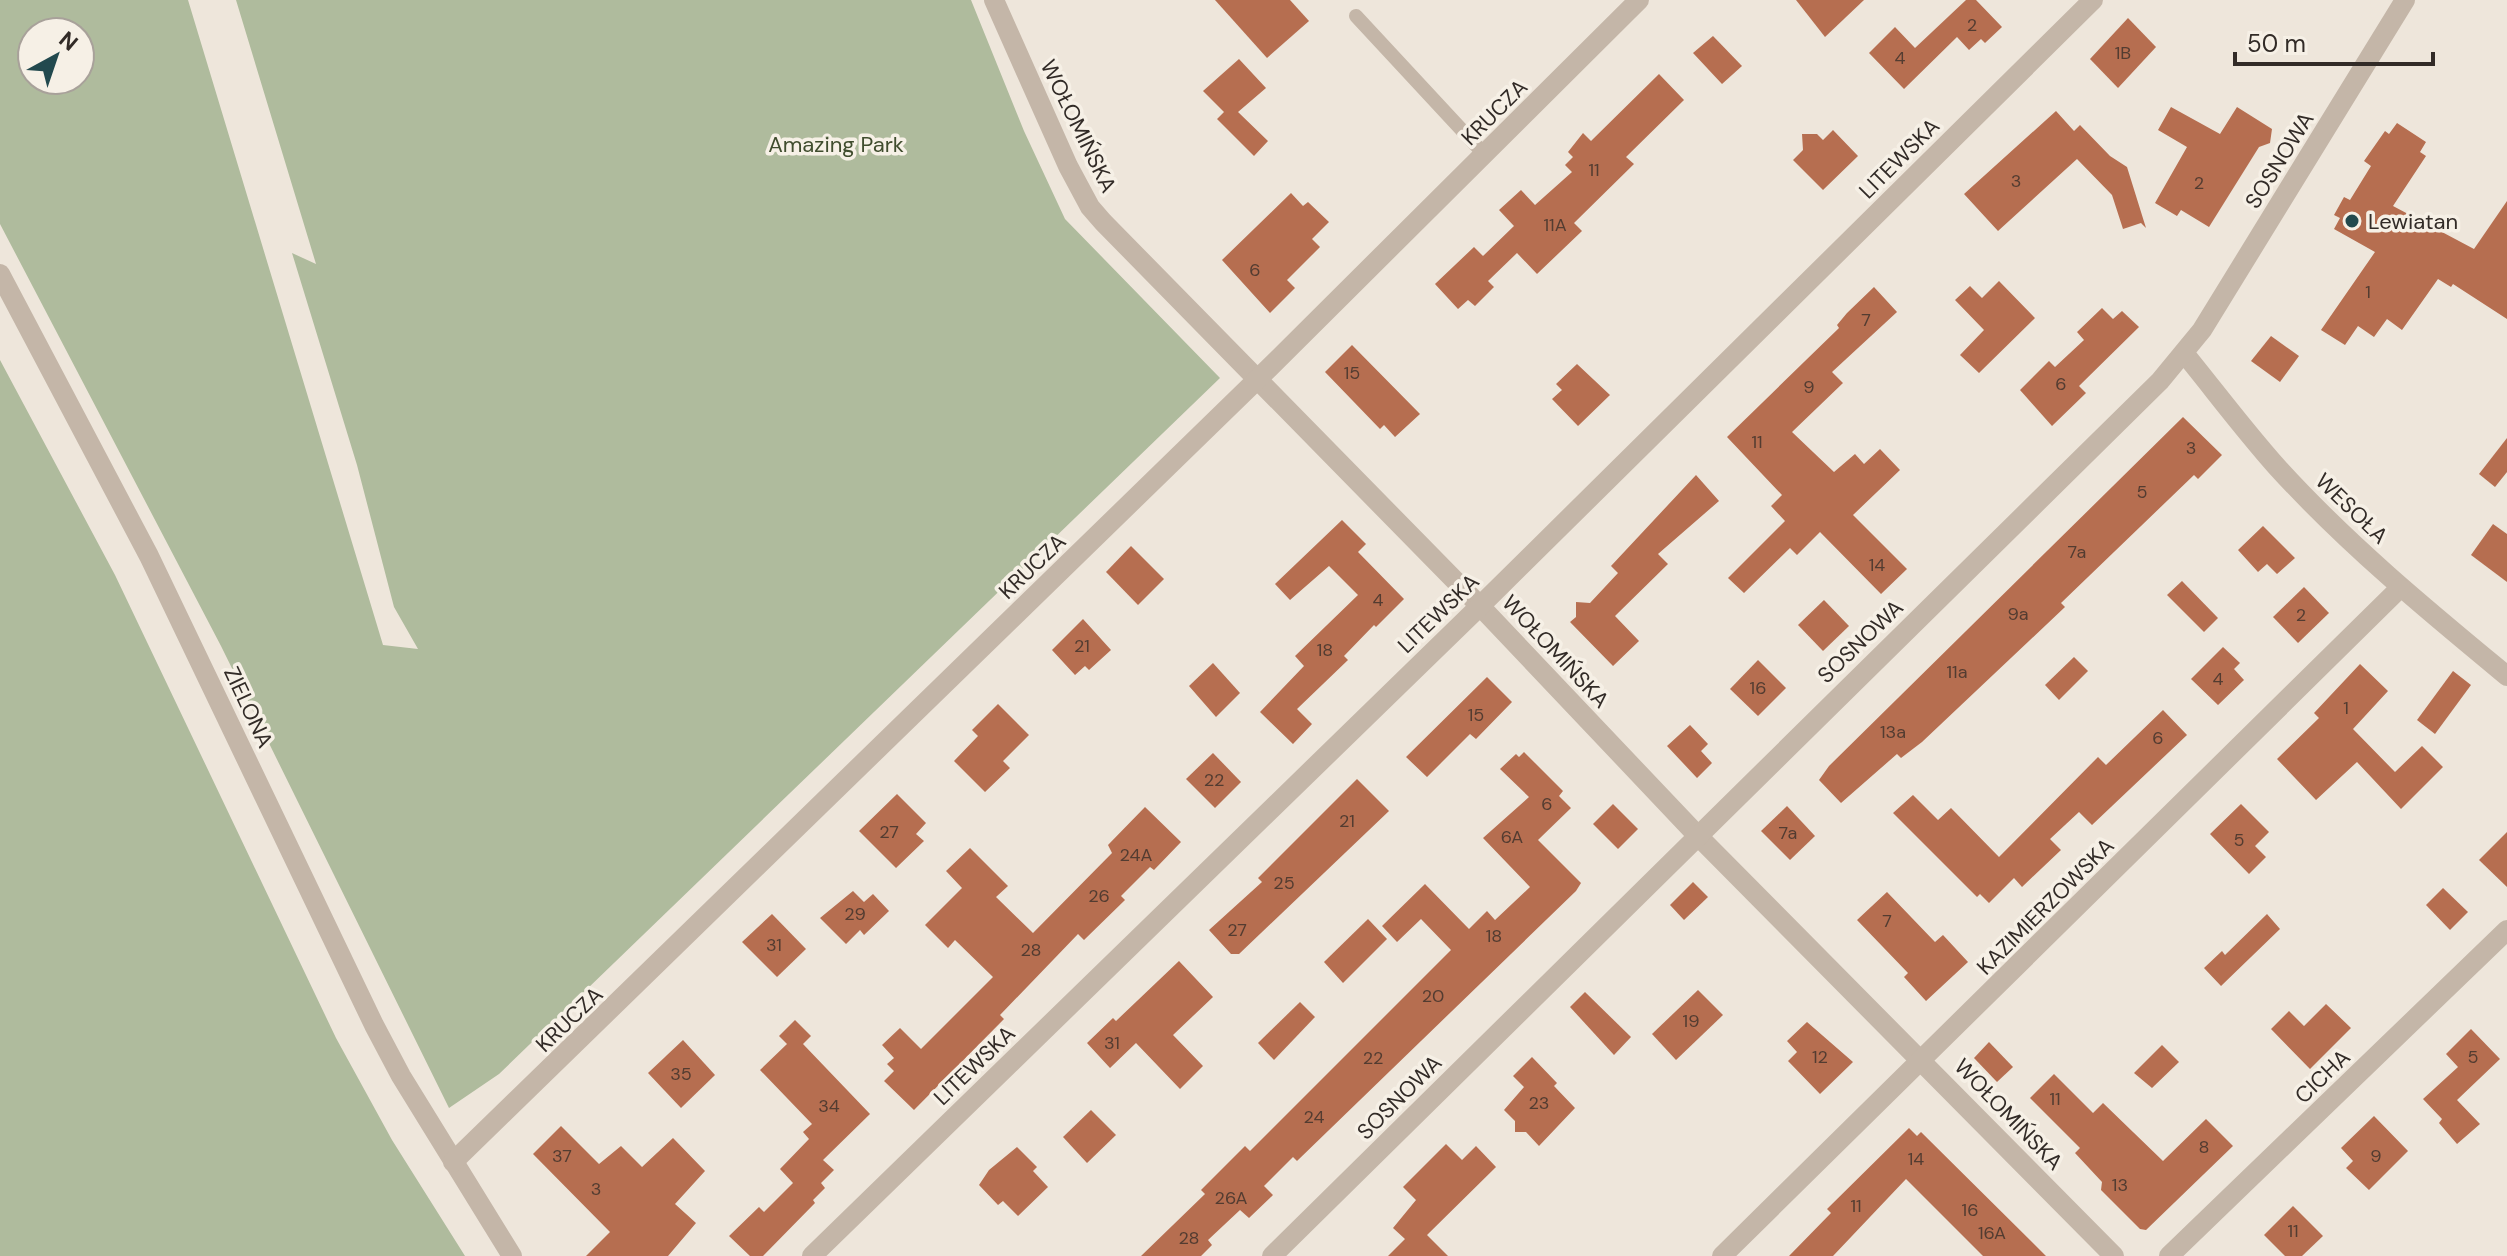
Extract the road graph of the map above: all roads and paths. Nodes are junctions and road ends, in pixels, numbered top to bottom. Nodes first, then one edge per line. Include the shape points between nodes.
1 (994, 0) edge
2 (1639, 0) edge
3 (2093, 0) edge
4 (2405, 0) edge
5 (1356, 16) dead end
6 (1485, 155) junction
7 (0, 274) edge
8 (2184, 353) junction
9 (1256, 380) junction
10 (2400, 588) junction
11 (1480, 606) junction
12 (2507, 676) edge
13 (1697, 835) junction
14 (2507, 930) edge
15 (1922, 1060) junction
16 (453, 1162) junction
17 (512, 1256) edge
18 (812, 1256) edge
19 (1272, 1256) edge
20 (1722, 1256) edge
21 (2114, 1256) edge
22 (2169, 1256) edge

1 - 9 street, WOŁOMIŃSKA via 1090,207
2 - 6 street, KRUCZA
3 - 11 street, LITEWSKA
4 - 8 street, SOSNOWA
5 - 6 lane
6 - 9 street, KRUCZA
7 - 16 street, ZIELONA via 155,568 374,1025
8 - 10 street, WESOŁA via 2277,467
8 - 13 street, SOSNOWA
9 - 11 street, WOŁOMIŃSKA
9 - 16 street, KRUCZA
10 - 12 street, WESOŁA
10 - 15 street, KAZIMIERZOWSKA
11 - 13 street, WOŁOMIŃSKA
11 - 18 street, LITEWSKA
13 - 15 street, WOŁOMIŃSKA
13 - 19 street, SOSNOWA
14 - 22 street, CICHA
15 - 20 street, KAZIMIERZOWSKA
15 - 21 street, WOŁOMIŃSKA
16 - 17 street, ZIELONA

